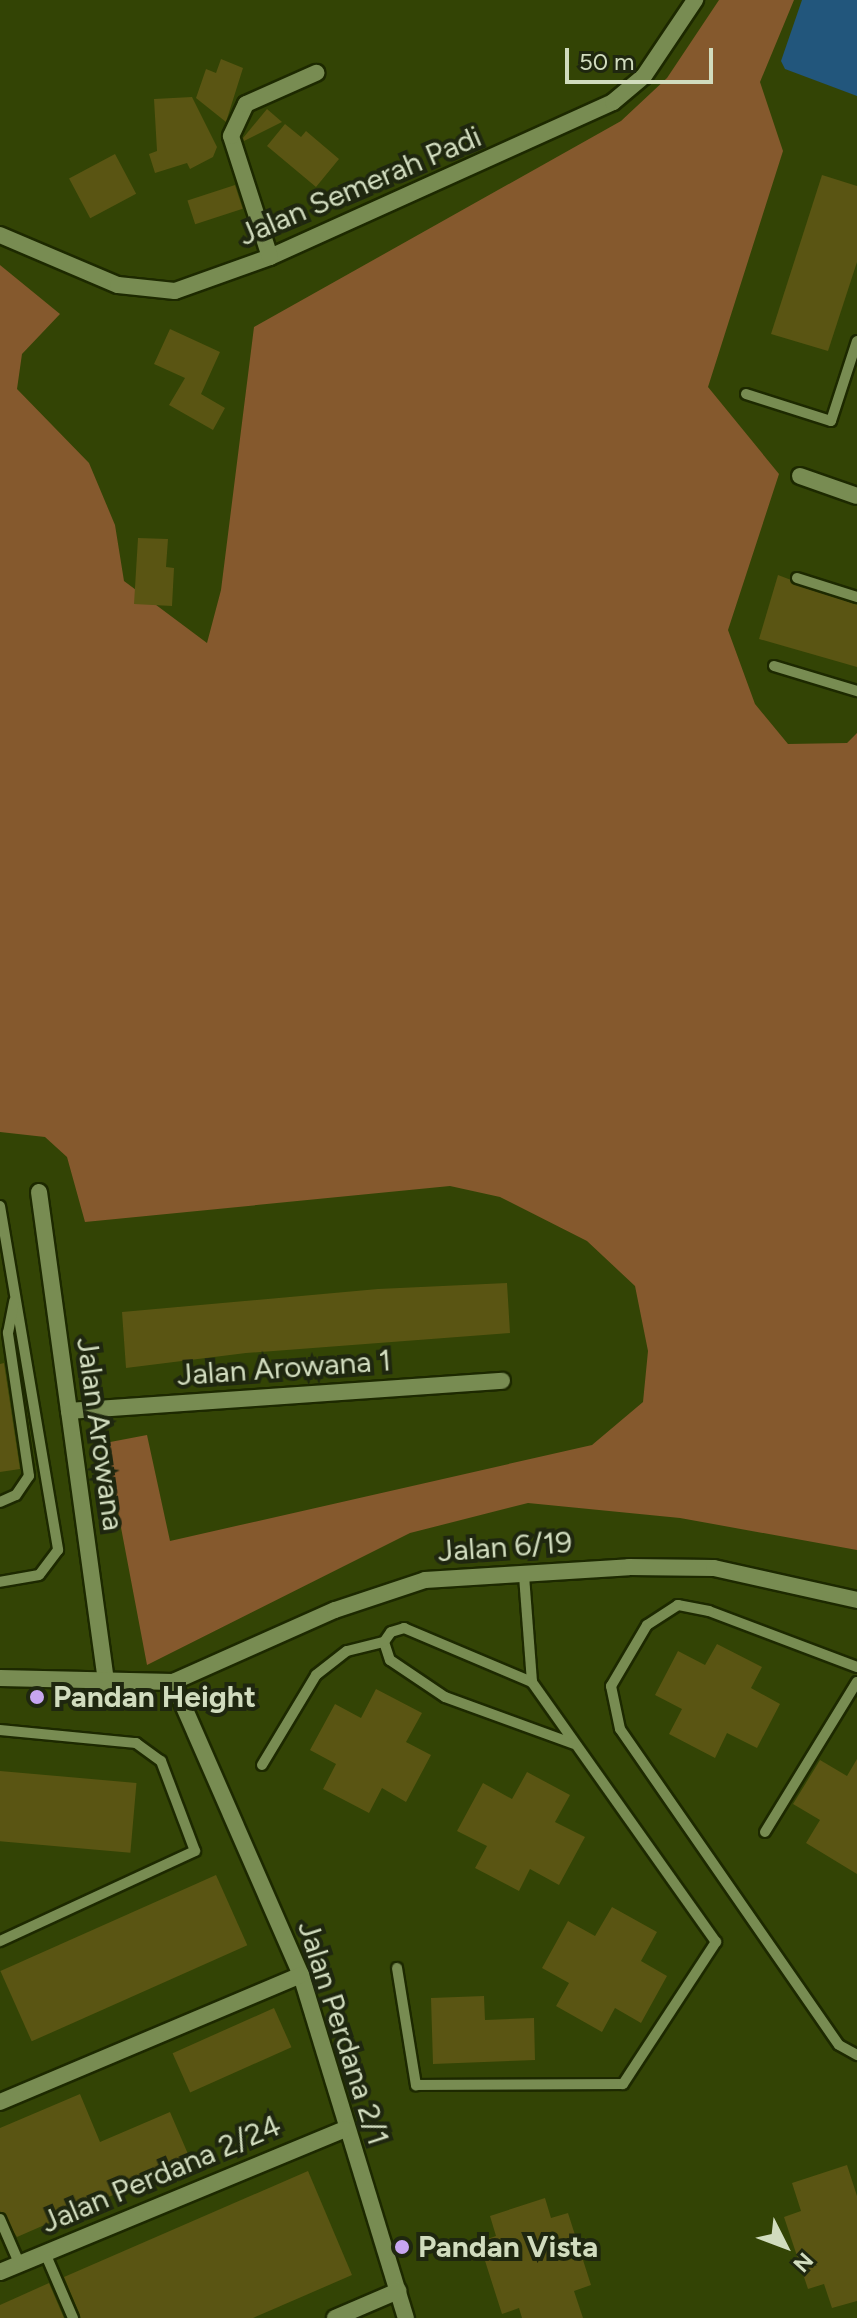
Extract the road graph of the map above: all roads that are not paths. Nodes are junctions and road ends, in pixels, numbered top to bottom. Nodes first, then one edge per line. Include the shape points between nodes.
1 (695, 0) edge
2 (316, 73) dead end
3 (0, 235) edge
4 (270, 257) junction
5 (857, 341) edge
6 (746, 394) dead end
7 (800, 476) dead end
8 (857, 496) edge
9 (797, 578) dead end
10 (857, 597) edge
11 (774, 666) dead end
12 (857, 691) edge
13 (39, 1192) dead end
14 (0, 1206) edge
15 (15, 1295) junction
16 (502, 1381) dead end
17 (69, 1411) junction
18 (0, 1502) edge
19 (524, 1575) junction
20 (0, 1582) edge
21 (857, 1600) edge
22 (384, 1642) junction
23 (857, 1667) edge
24 (0, 1678) edge
25 (173, 1682) junction
26 (532, 1682) junction
27 (857, 1682) edge
28 (106, 1684) junction
29 (0, 1730) edge
30 (576, 1745) junction
31 (262, 1765) dead end
32 (765, 1832) dead end
33 (0, 1941) edge
34 (397, 1968) dead end
35 (301, 1975) junction
36 (857, 2055) edge
37 (0, 2102) edge
38 (345, 2129) junction
39 (0, 2219) edge
40 (45, 2253) junction
41 (19, 2263) junction
42 (0, 2272) edge
43 (398, 2291) junction
44 (73, 2318) edge
45 (335, 2318) edge
46 (406, 2318) edge

1 - 4 street, Jalan Semerah Padi via 644,76 613,102
2 - 4 street via 246,104 231,136
3 - 4 street, Jalan Semerah Padi via 118,285 175,291
5 - 6 lane via 831,421
7 - 8 street
9 - 10 lane
11 - 12 lane
13 - 17 street, Jalan Arowana
14 - 15 lane
15 - 18 lane via 8,1333 29,1476 16,1495
15 - 20 lane via 58,1550 39,1575
16 - 17 street, Jalan Arowana 1
17 - 28 street, Jalan Arowana
19 - 21 street, Jalan 6/19 via 629,1567 714,1568
19 - 25 street, Jalan 6/19 via 425,1580 335,1610
19 - 26 lane
22 - 26 lane via 391,1632 404,1628
22 - 30 lane via 390,1660 445,1697
22 - 31 lane via 347,1651 316,1675
23 - 36 lane via 709,1611 678,1605 647,1625 611,1686 620,1729 839,2045
24 - 28 street
25 - 28 street
25 - 35 street, Jalan Perdana 2/1
26 - 30 lane
27 - 32 lane
29 - 33 lane via 136,1743 161,1761 195,1851
30 - 34 lane via 716,1942 623,2084 416,2085
35 - 37 street
35 - 38 street, Jalan Perdana 2/1
38 - 40 street, Jalan Perdana 2/24
38 - 43 street, Jalan Perdana 2/1
39 - 41 lane
40 - 41 street, Jalan Perdana 2/24
40 - 44 lane
41 - 42 street, Jalan Perdana 2/24
43 - 45 street
43 - 46 street, Jalan Perdana 2/1

